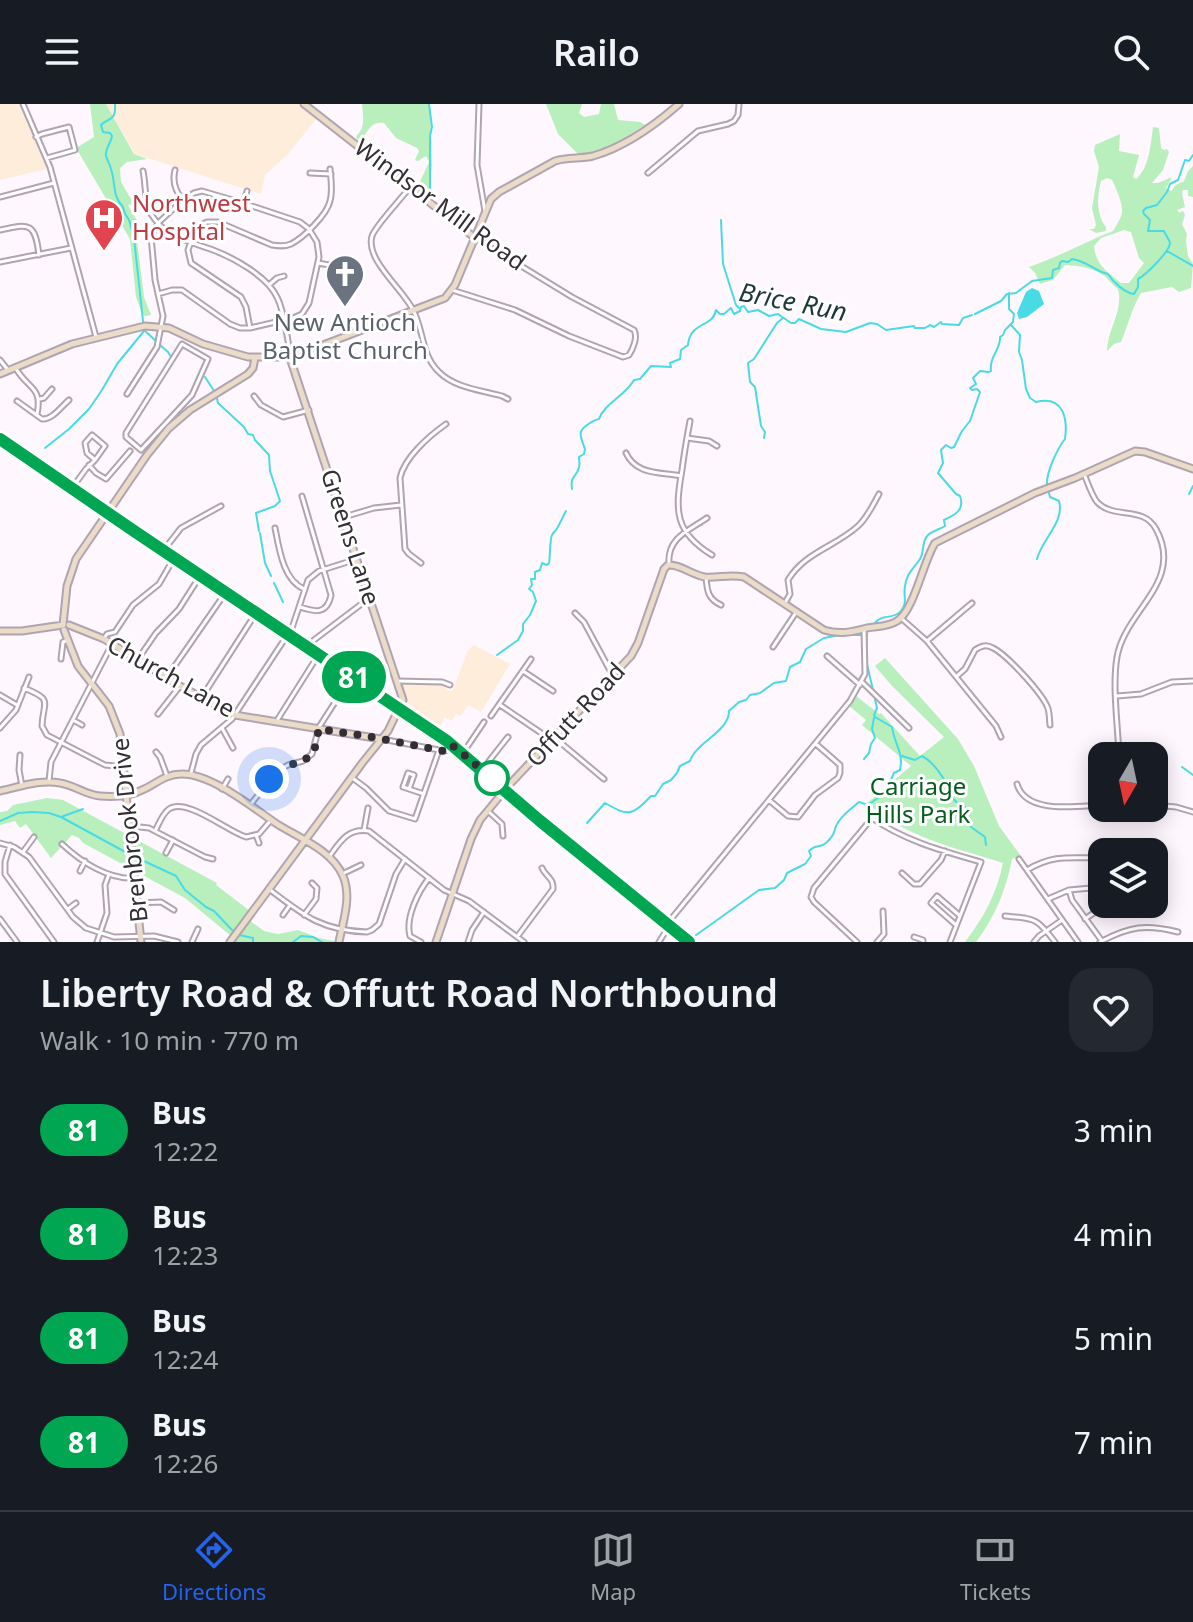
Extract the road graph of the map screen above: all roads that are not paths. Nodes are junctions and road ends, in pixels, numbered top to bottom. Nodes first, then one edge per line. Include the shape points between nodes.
1 (23, 104) edge
2 (304, 104) edge
3 (479, 104) edge
4 (679, 104) edge
5 (739, 104) edge
6 (36, 137) junction
7 (47, 158) junction
8 (175, 170) dead end
9 (143, 171) dead end
10 (310, 173) dead end
11 (648, 173) dead end
12 (54, 183) junction
13 (410, 187) junction
14 (247, 191) dead end
15 (0, 197) edge
16 (183, 200) junction
17 (243, 203) junction
18 (485, 211) junction
19 (158, 223) junction
20 (309, 229) junction
21 (0, 230) edge
22 (475, 238) junction
23 (190, 243) junction
24 (72, 247) junction
25 (39, 255) junction
26 (0, 262) edge
27 (318, 263) junction
28 (329, 265) dead end
29 (284, 276) dead end
30 (269, 285) junction
31 (452, 290) junction
32 (158, 294) junction
33 (414, 310) junction
34 (283, 320) junction
35 (162, 326) junction
36 (250, 328) junction
37 (96, 337) junction
38 (292, 355) junction
39 (255, 358) junction
40 (0, 360) edge
41 (12, 368) junction
42 (0, 374) edge
43 (52, 389) dead end
44 (127, 394) dead end
45 (192, 395) junction
46 (254, 396) dead end
47 (40, 399) junction
48 (508, 399) dead end
49 (69, 400) dead end
50 (17, 401) dead end
51 (200, 402) junction
52 (309, 410) junction
53 (37, 416) junction
54 (690, 421) dead end
55 (446, 424) dead end
56 (687, 438) junction
57 (0, 439) edge
58 (717, 446) dead end
59 (141, 450) junction
60 (130, 451) dead end
61 (626, 453) dead end
62 (147, 455) junction
63 (95, 460) junction
64 (89, 465) junction
65 (1193, 469) edge
66 (1084, 474) junction
67 (681, 476) junction
68 (72, 488) junction
69 (879, 494) dead end
70 (302, 496) dead end
71 (401, 505) junction
72 (221, 506) dead end
73 (107, 513) junction
74 (344, 517) junction
75 (707, 518) dead end
76 (275, 528) dead end
77 (685, 533) junction
78 (163, 551) junction
79 (712, 555) dead end
80 (174, 558) junction
81 (357, 559) junction
82 (421, 563) dead end
83 (669, 564) junction
84 (324, 569) junction
85 (200, 576) junction
86 (706, 577) junction
87 (304, 589) junction
88 (226, 592) junction
89 (369, 598) junction
90 (785, 603) junction
91 (972, 603) dead end
92 (721, 605) dead end
93 (298, 607) junction
94 (797, 611) junction
95 (256, 613) junction
96 (575, 613) dead end
97 (901, 618) junction
98 (66, 626) junction
99 (870, 628) junction
100 (0, 631) edge
101 (288, 634) junction
102 (68, 639) junction
103 (104, 639) junction
104 (927, 641) junction
105 (112, 644) junction
106 (308, 647) junction
107 (773, 647) dead end
108 (319, 654) junction
109 (827, 656) dead end
110 (61, 659) dead end
111 (138, 659) junction
112 (531, 659) dead end
113 (523, 671) junction
114 (352, 676) junction
115 (613, 676) junction
116 (957, 676) junction
117 (29, 677) dead end
118 (167, 677) junction
119 (397, 681) junction
120 (1193, 681) edge
121 (861, 683) junction
122 (91, 684) junction
123 (450, 685) dead end
124 (180, 686) junction
125 (24, 688) junction
126 (553, 691) dead end
127 (0, 695) edge
128 (1117, 696) junction
129 (202, 697) junction
130 (499, 704) junction
131 (18, 705) junction
132 (400, 709) junction
133 (158, 714) dead end
134 (235, 715) junction
135 (491, 716) dead end
136 (73, 720) junction
137 (276, 722) junction
138 (484, 722) dead end
139 (82, 725) dead end
140 (1050, 725) dead end
141 (0, 728) edge
142 (222, 728) junction
143 (909, 728) dead end
144 (319, 729) junction
145 (508, 737) dead end
146 (1001, 737) dead end
147 (382, 739) junction
148 (554, 739) junction
149 (61, 742) junction
150 (1119, 742) edge
151 (816, 744) junction
152 (452, 745) junction
153 (233, 748) dead end
154 (439, 750) junction
155 (156, 752) dead end
156 (463, 753) junction
157 (20, 755) dead end
158 (125, 767) junction
159 (482, 770) junction
160 (191, 775) junction
161 (167, 776) junction
162 (351, 777) junction
163 (228, 779) dead end
164 (269, 779) junction
165 (604, 779) dead end
166 (49, 782) junction
167 (1017, 784) dead end
168 (22, 786) junction
169 (280, 787) dead end
170 (222, 789) junction
171 (409, 789) dead end
172 (505, 790) junction
173 (0, 791) edge
174 (127, 794) junction
175 (424, 794) junction
176 (769, 800) junction
177 (251, 804) junction
178 (1088, 805) edge
179 (1168, 806) edge
180 (368, 808) dead end
181 (488, 811) junction
182 (1193, 812) edge
183 (271, 820) junction
184 (130, 826) junction
185 (364, 830) junction
186 (155, 831) junction
187 (256, 835) junction
188 (503, 836) dead end
189 (34, 837) dead end
190 (173, 840) junction
191 (305, 840) junction
192 (0, 843) edge
193 (259, 843) dead end
194 (62, 844) dead end
195 (10, 845) junction
196 (945, 851) junction
197 (23, 852) junction
198 (166, 853) dead end
199 (329, 857) junction
200 (1088, 858) edge
201 (213, 859) dead end
202 (405, 859) junction
203 (1019, 859) dead end
204 (85, 861) junction
205 (361, 865) dead end
206 (542, 868) dead end
207 (1027, 870) junction
208 (80, 871) dead end
209 (902, 873) dead end
210 (109, 874) junction
211 (342, 874) junction
212 (135, 878) junction
213 (429, 878) junction
214 (312, 883) dead end
215 (1088, 888) edge
216 (269, 889) junction
217 (1069, 890) junction
218 (452, 894) junction
219 (1047, 899) junction
220 (76, 903) dead end
221 (138, 903) junction
222 (290, 905) junction
223 (68, 909) junction
224 (174, 910) dead end
225 (883, 911) dead end
226 (484, 912) junction
227 (283, 915) dead end
228 (304, 915) junction
229 (960, 916) junction
230 (1005, 916) dead end
231 (1088, 917) edge
232 (0, 919) edge
233 (1085, 919) junction
234 (1062, 920) junction
235 (668, 925) junction
236 (956, 925) junction
237 (198, 929) dead end
238 (341, 929) junction
239 (1046, 930) junction
240 (1178, 932) dead end
241 (100, 934) junction
242 (517, 937) junction
243 (914, 937) dead end
244 (141, 939) edge
245 (17, 942) edge
246 (54, 942) edge
247 (97, 942) edge
248 (178, 942) edge
249 (192, 942) edge
250 (230, 942) edge
251 (339, 942) edge
252 (421, 942) edge
253 (436, 942) edge
254 (468, 942) edge
255 (524, 942) edge
256 (659, 942) edge
257 (689, 942) edge
258 (857, 942) edge
259 (877, 942) edge
260 (923, 942) edge
261 (950, 942) edge
262 (1034, 942) edge
263 (1055, 942) edge
264 (1078, 942) edge
265 (1101, 942) edge

1 - 6 street
2 - 13 street, Windsor Mill Road
3 - 18 street via 477,165
4 - 18 street via 611,148 561,159 505,189 493,196
5 - 11 street via 734,121 698,131
6 - 7 street
6 - 7 street via 69,127 75,150
7 - 12 street
8 - 16 street via 174,184
9 - 19 street via 148,209
10 - 20 street via 330,171 330,203
12 - 15 street
12 - 24 street
13 - 22 street, Windsor Mill Road
13 - 33 street via 376,228 371,245
14 - 17 street
16 - 17 street via 202,191
16 - 19 street
17 - 20 street via 292,218
18 - 22 street
19 - 23 street
19 - 32 street via 150,240
20 - 23 street via 280,246 210,221 198,226
20 - 27 street via 318,246
21 - 25 street via 20,225 31,229
22 - 31 street
22 - 31 street, Windsor Mill Road via 634,330 632,350 623,357 515,310
23 - 30 street via 230,258
23 - 36 street via 191,263 241,297
24 - 25 street
24 - 37 street
25 - 26 street
27 - 28 street
27 - 34 street via 307,307
29 - 30 street
30 - 34 street, Greens Lane
31 - 33 street
32 - 35 street
32 - 36 street via 182,290 230,324
33 - 38 street
33 - 48 street via 428,357 441,374
34 - 36 street
34 - 38 street, Greens Lane
35 - 37 street
35 - 39 street via 210,347
35 - 44 street via 157,347
37 - 41 street
38 - 39 street
38 - 52 street, Greens Lane
39 - 51 street, Brenbrook Drive via 248,374
40 - 41 street
41 - 42 street
41 - 47 street
43 - 47 street
45 - 51 street
45 - 59 street
45 - 59 street via 208,359 182,344 126,433
46 - 52 street via 283,417
47 - 53 street
49 - 53 street via 48,419
50 - 53 street
51 - 62 street, Brenbrook Drive
52 - 74 street, Greens Lane
54 - 56 street
55 - 71 street via 404,464
56 - 58 street
56 - 67 street
57 - 68 main road
59 - 62 street
60 - 64 street via 106,479
61 - 67 street via 638,468
62 - 73 street, Brenbrook Drive
63 - 63 street via 85,450 92,435 105,446
63 - 64 street
64 - 68 street
65 - 66 street via 1137,451
66 - 97 street via 937,542
66 - 128 street via 1103,506 1150,521 1163,553 1159,583 1120,645
67 - 77 street via 677,511
68 - 73 main road
69 - 90 street via 855,529 797,567 788,580
70 - 84 street
71 - 74 street
71 - 82 street via 405,549
72 - 78 street via 181,528
73 - 78 main road
73 - 98 street, Brenbrook Drive via 71,571
74 - 81 street, Greens Lane
75 - 77 street
76 - 87 street via 284,564
77 - 79 street
77 - 83 street via 672,544
78 - 80 main road
80 - 85 main road
80 - 103 street via 157,587
81 - 84 street
81 - 89 street, Greens Lane
83 - 86 street
83 - 115 street, Offutt Road via 634,652
84 - 87 street via 311,576
84 - 93 street via 329,603 317,611
85 - 88 main road
85 - 111 street
86 - 90 street via 746,577
86 - 92 street via 709,595
87 - 93 street
88 - 95 main road
88 - 118 street
89 - 106 street
89 - 119 street, Greens Lane
90 - 94 street
91 - 104 street
93 - 101 street
94 - 99 street via 829,632
94 - 107 street
95 - 101 main road
95 - 129 street
96 - 115 street
97 - 99 street
97 - 104 street
98 - 100 street, Church Lane
98 - 102 street, Brenbrook Drive
98 - 103 street, Church Lane
99 - 121 street
101 - 106 main road
101 - 134 street
102 - 110 street
102 - 122 street, Brenbrook Drive
103 - 105 street, Church Lane
104 - 116 street
105 - 111 street, Church Lane
105 - 122 street
106 - 108 main road
108 - 114 main road
108 - 137 street
109 - 121 street
111 - 118 street, Church Lane
112 - 113 street
113 - 126 street
113 - 130 street
114 - 132 main road
114 - 144 street
115 - 148 street, Offutt Road
116 - 140 street via 975,650 994,648 1044,701
116 - 146 street
117 - 125 street
118 - 124 street, Church Lane
119 - 123 street
119 - 132 street, Greens Lane via 403,696
120 - 128 street
121 - 143 street
121 - 151 street
122 - 136 street
122 - 158 street, Brenbrook Drive via 116,718
124 - 129 street, Church Lane
124 - 133 street
125 - 131 street
125 - 149 street via 44,699 43,729
127 - 131 street
128 - 150 street
129 - 134 street, Church Lane
130 - 135 street
130 - 148 street
131 - 141 street
132 - 147 street
132 - 152 main road
134 - 137 street, Church Lane
134 - 142 street
136 - 139 street
136 - 149 street
137 - 144 street, Church Lane
138 - 156 street
142 - 153 street
142 - 160 street via 201,745
144 - 147 street, Church Lane
144 - 164 street via 309,757 280,768
145 - 159 street
147 - 154 street, Church Lane
147 - 162 street
148 - 165 street
148 - 172 street, Offutt Road
149 - 158 street via 105,765
149 - 166 street
151 - 176 street
151 - 176 street via 840,765 838,778 798,817 788,816
152 - 154 street
152 - 156 main road
154 - 175 street
155 - 161 street
156 - 159 main road
157 - 168 street
158 - 174 street, Brenbrook Drive
159 - 172 main road
160 - 161 street
160 - 170 street
161 - 174 street
162 - 175 street via 389,811 415,819
162 - 191 street
163 - 170 street
164 - 169 street
164 - 177 street
166 - 168 street
166 - 174 street via 96,796
167 - 178 street via 1027,798 1042,805
168 - 173 street
170 - 177 street
171 - 175 street
172 - 181 street, Offutt Road
172 - 235 main road
174 - 184 street, Brenbrook Drive
176 - 235 street
177 - 183 street
179 - 182 street
180 - 185 street
181 - 188 street via 502,824
181 - 218 street, Offutt Road via 474,831
183 - 187 street
183 - 191 street
184 - 186 street
184 - 212 street, Brenbrook Drive
185 - 199 street via 347,834
185 - 202 street
186 - 187 street via 166,812 179,805 243,836
186 - 190 street
187 - 193 street
189 - 197 street
190 - 198 street
190 - 201 street
191 - 199 street
191 - 216 street
192 - 195 street
194 - 204 street
195 - 197 street
195 - 246 street via 5,874
196 - 209 street via 920,884
196 - 229 street via 981,862
196 - 258 street via 872,818 811,894
197 - 223 street
199 - 211 street
200 - 207 street via 1052,858
202 - 213 street
202 - 238 street via 377,926 367,932
203 - 207 street
204 - 208 street
204 - 210 street
205 - 211 street
206 - 242 street via 553,889
207 - 219 street
210 - 212 street
210 - 241 street
211 - 238 street via 347,894
212 - 221 street, Brenbrook Drive
213 - 218 street
213 - 252 street via 408,926 410,936
214 - 228 street via 317,896
215 - 217 street
216 - 222 street
216 - 250 street
217 - 219 street
217 - 233 street
218 - 226 street
218 - 253 street, Offutt Road
219 - 234 street
220 - 223 street
221 - 224 street via 161,902
221 - 244 street, Brenbrook Drive
222 - 227 street
222 - 228 street
223 - 241 street via 81,925
225 - 259 street via 884,932
226 - 242 street
226 - 254 street
228 - 238 street
229 - 236 street
229 - 236 street via 937,896 931,903
230 - 239 street via 1037,920
231 - 233 street
232 - 245 street
233 - 265 street
234 - 239 street
234 - 264 street
235 - 256 street
235 - 257 main road
236 - 261 street
237 - 249 street
238 - 251 street
239 - 262 street
239 - 263 street
240 - 265 street via 1142,927
241 - 244 street
241 - 247 street
242 - 255 street
243 - 260 street
244 - 248 street via 159,936

